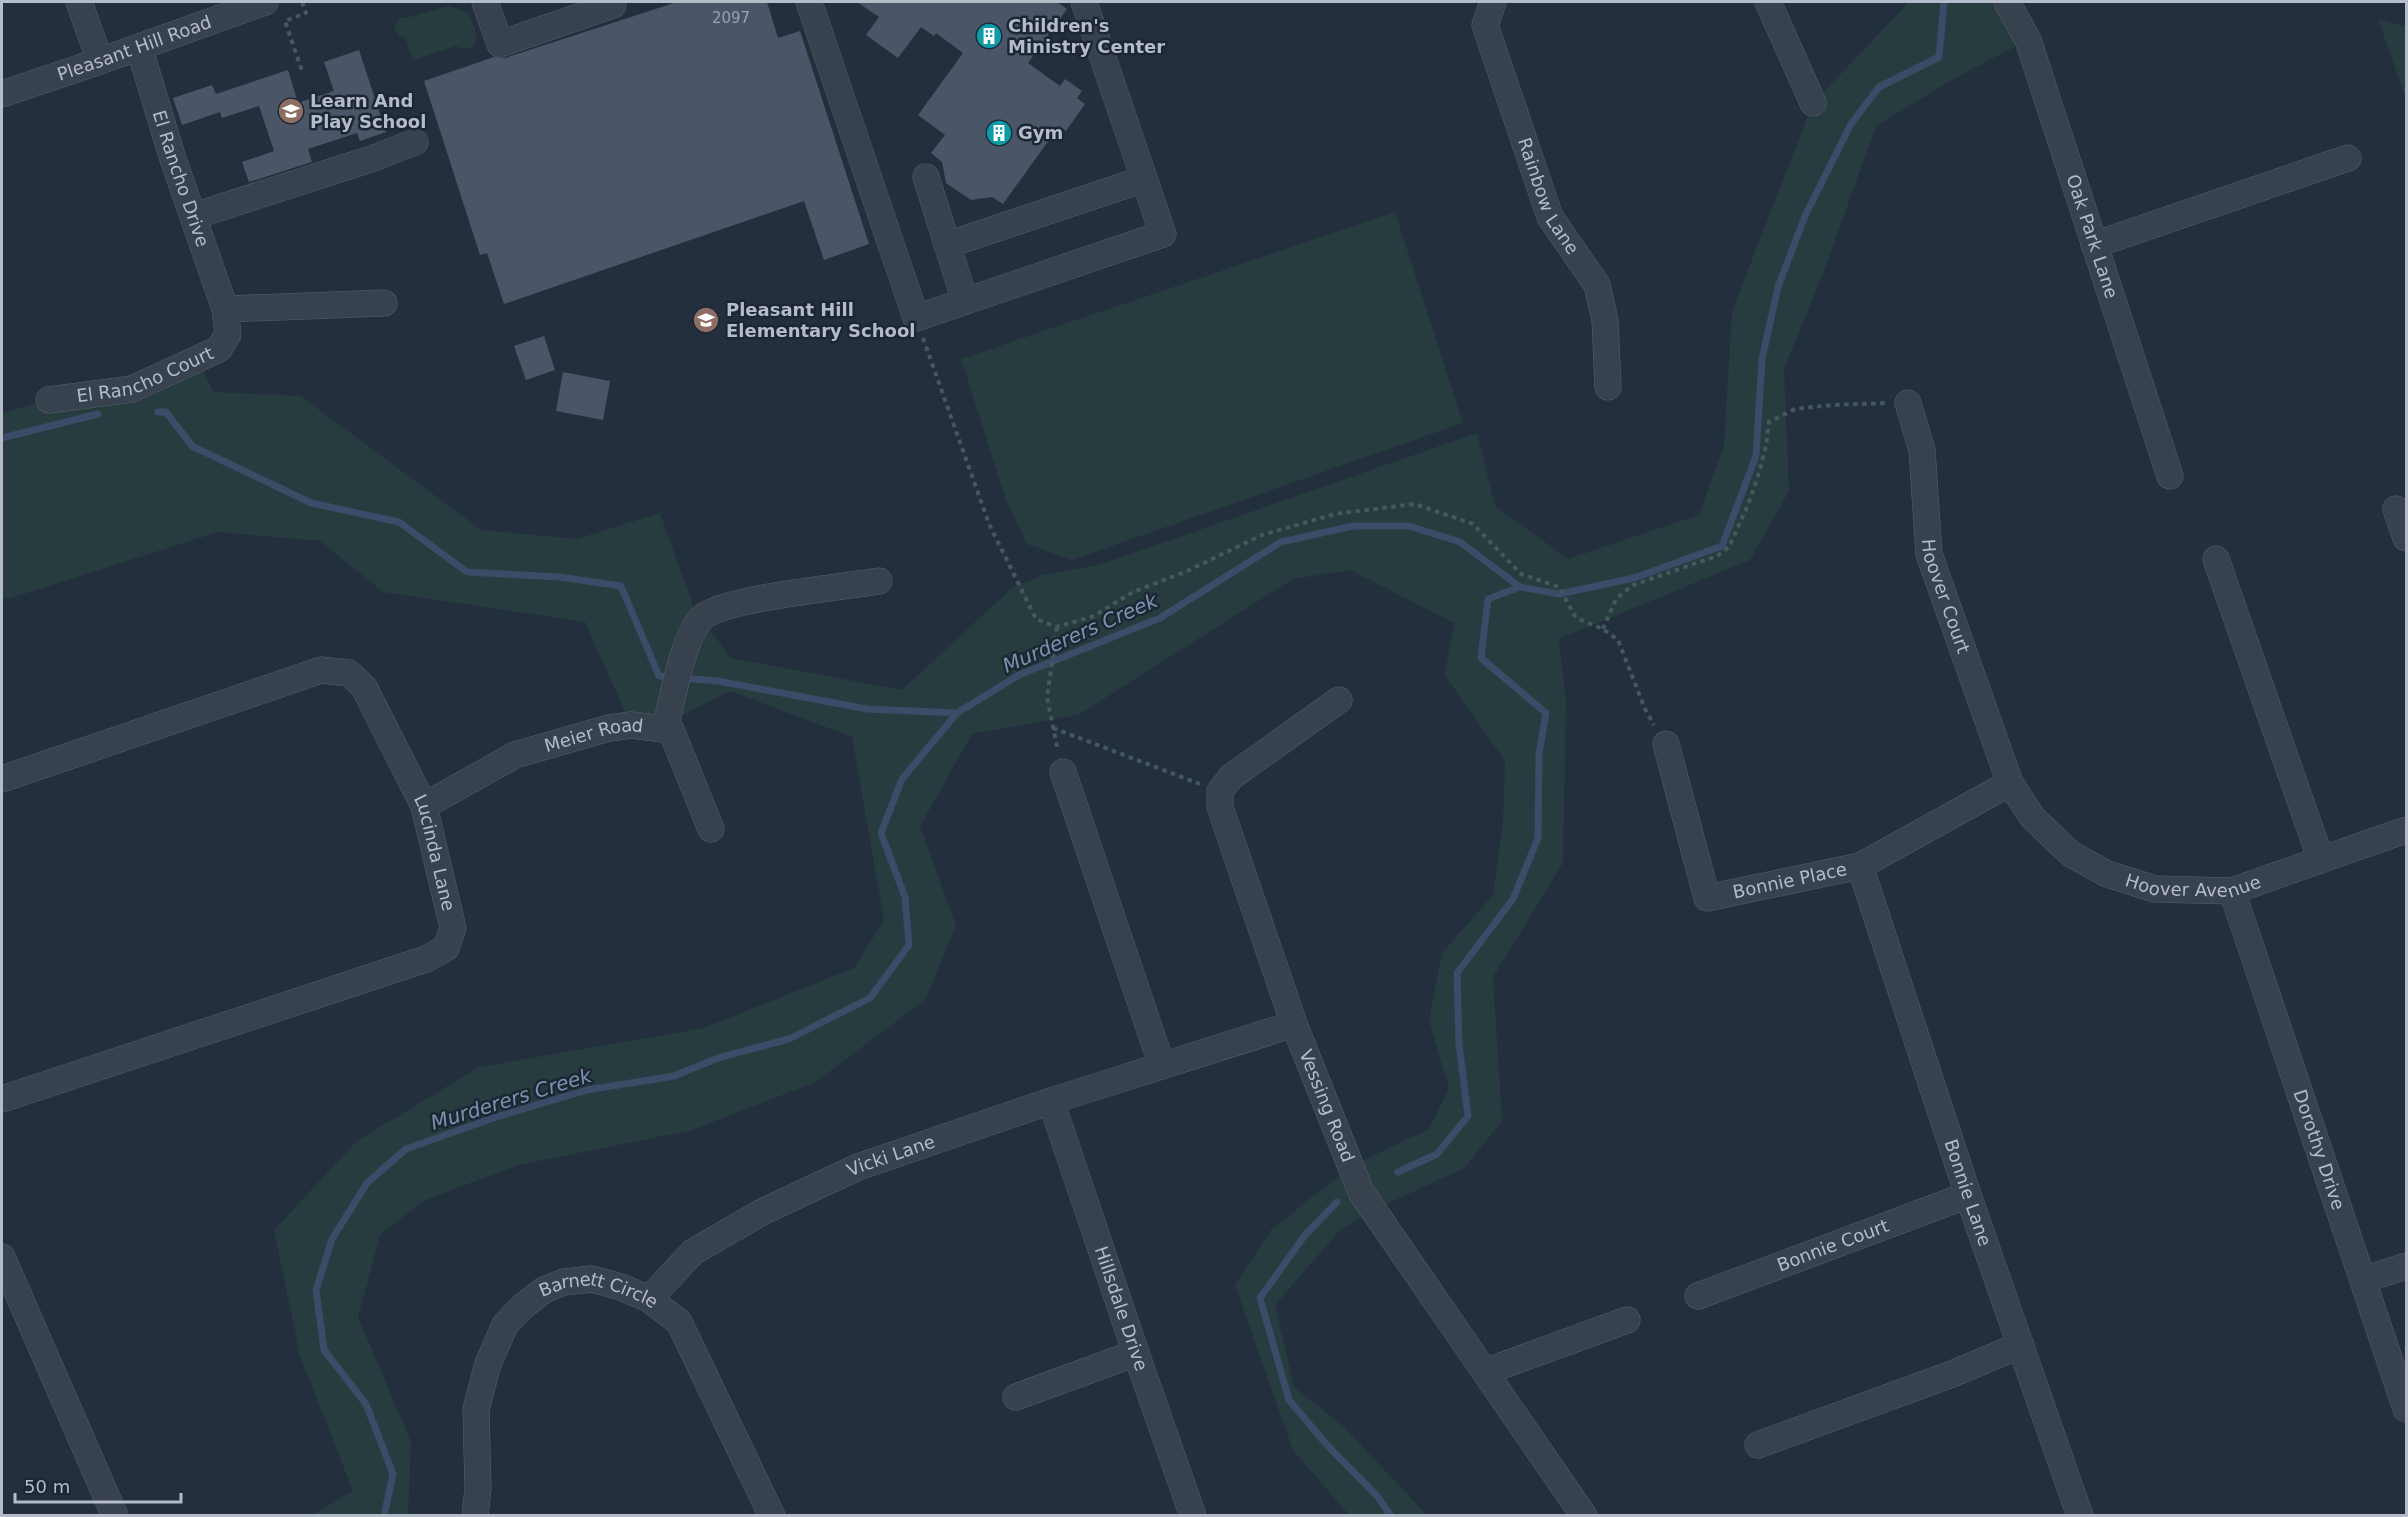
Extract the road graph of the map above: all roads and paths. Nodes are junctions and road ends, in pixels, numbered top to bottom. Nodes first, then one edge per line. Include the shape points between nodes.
1 (80, 2) edge
2 (265, 2) edge
3 (302, 2) edge
4 (485, 2) edge
5 (612, 2) edge
6 (809, 2) edge
7 (1084, 2) edge
8 (1493, 2) edge
9 (1768, 2) edge
10 (2007, 2) edge
11 (139, 47) junction
12 (99, 61) junction
13 (302, 71) dead end
14 (2, 94) edge
15 (1813, 103) dead end
16 (415, 142) dead end
17 (2348, 158) dead end
18 (926, 177) dead end
19 (1144, 179) junction
20 (194, 216) junction
21 (947, 245) junction
22 (2094, 245) junction
23 (965, 301) junction
24 (384, 303) dead end
25 (225, 309) junction
26 (916, 318) junction
27 (1608, 387) dead end
28 (50, 400) dead end
29 (1908, 403) joint
30 (2170, 476) dead end
31 (2396, 509) dead end
32 (2406, 537) edge
33 (2216, 559) dead end
34 (879, 581) dead end
35 (1057, 627) junction
36 (1603, 629) junction
37 (1339, 700) dead end
38 (1645, 709) dead end
39 (1053, 728) junction
40 (665, 729) junction
41 (1666, 744) dead end
42 (1064, 772) joint
43 (2, 779) edge
44 (2010, 783) junction
45 (1220, 791) junction
46 (424, 806) junction
47 (711, 829) dead end
48 (2406, 830) edge
49 (2321, 860) junction
50 (1860, 866) junction
51 (2232, 891) junction
52 (1294, 1024) junction
53 (1162, 1066) junction
54 (2, 1099) edge
55 (1051, 1101) junction
56 (1968, 1195) junction
57 (2, 1257) edge
58 (2406, 1266) edge
59 (2363, 1280) junction
60 (1698, 1296) dead end
61 (649, 1299) junction
62 (1627, 1320) dead end
63 (2021, 1345) junction
64 (1136, 1353) junction
65 (1485, 1372) junction
66 (1016, 1397) dead end
67 (2406, 1409) edge
68 (1758, 1445) dead end
69 (114, 1515) edge
70 (475, 1515) edge
71 (772, 1515) edge
72 (1193, 1515) edge
73 (1584, 1515) edge
74 (2080, 1515) edge

1 - 12 street
2 - 11 street, Pleasant Hill Road
3 - 13 path via 306,13 285,21
4 - 5 street via 500,44 614,5
6 - 26 street
7 - 19 street
8 - 27 street, Rainbow Lane via 1485,25 1550,218 1597,285 1605,320
9 - 15 street
10 - 22 street, Oak Park Lane via 2028,40
11 - 12 street, Pleasant Hill Road
11 - 20 street, El Rancho Drive
12 - 14 street, Pleasant Hill Road
16 - 20 street
17 - 22 street
18 - 21 street
19 - 21 street
19 - 23 street via 1163,234
20 - 25 street, El Rancho Drive
21 - 23 street
22 - 30 street, Oak Park Lane
23 - 26 street
24 - 25 street
25 - 28 street, El Rancho Court via 228,334 219,349 132,389
26 - 35 path via 989,524 1036,619
29 - 36 path via 1796,409 1769,422 1758,476 1729,547 1717,556 1633,585 1616,599
29 - 44 street, Hoover Court via 1922,450 1929,554
31 - 32 street
33 - 49 street
34 - 40 street via 728,605 703,616 692,632
35 - 36 path via 1094,616 1133,592 1262,535 1335,514 1415,504 1473,524 1521,574 1559,587 1576,618
35 - 39 path via 1047,699
36 - 38 path via 1618,640
37 - 45 street via 1231,777
39 - 42 path
39 - 45 path
40 - 46 street, Meier Road via 631,725 609,728 515,755
40 - 47 street, Meier Road via 671,730
41 - 50 street, Bonnie Place via 1707,898
42 - 53 street
43 - 46 street, Lucinda Lane via 321,670 349,673 364,687
44 - 50 street, Bonnie Place
44 - 51 street, Hoover Avenue via 2032,818 2071,854 2107,874 2155,889
45 - 52 street, Vessing Road via 1220,807
46 - 54 street, Lucinda Lane via 453,928 446,948 426,959
48 - 49 street, Hoover Avenue
49 - 51 street, Hoover Avenue
50 - 56 street, Bonnie Lane
51 - 59 street, Dorothy Drive
52 - 53 street, Vicki Lane
52 - 65 street, Vessing Road via 1361,1192
53 - 55 street, Vicki Lane
55 - 61 street, Vicki Lane via 858,1167 764,1210 693,1252
55 - 64 street, Hillsdale Drive
56 - 60 street, Bonnie Court
56 - 63 street, Bonnie Lane
57 - 69 street
58 - 59 street
59 - 67 street, Dorothy Drive
61 - 70 street, Barnett Circle via 592,1279 564,1282 544,1290 505,1325 488,1364 476,1409
61 - 71 street, Barnett Circle via 679,1323
62 - 65 street
63 - 68 street
63 - 74 street, Bonnie Lane
64 - 66 street
64 - 72 street, Hillsdale Drive
65 - 73 street, Vessing Road

